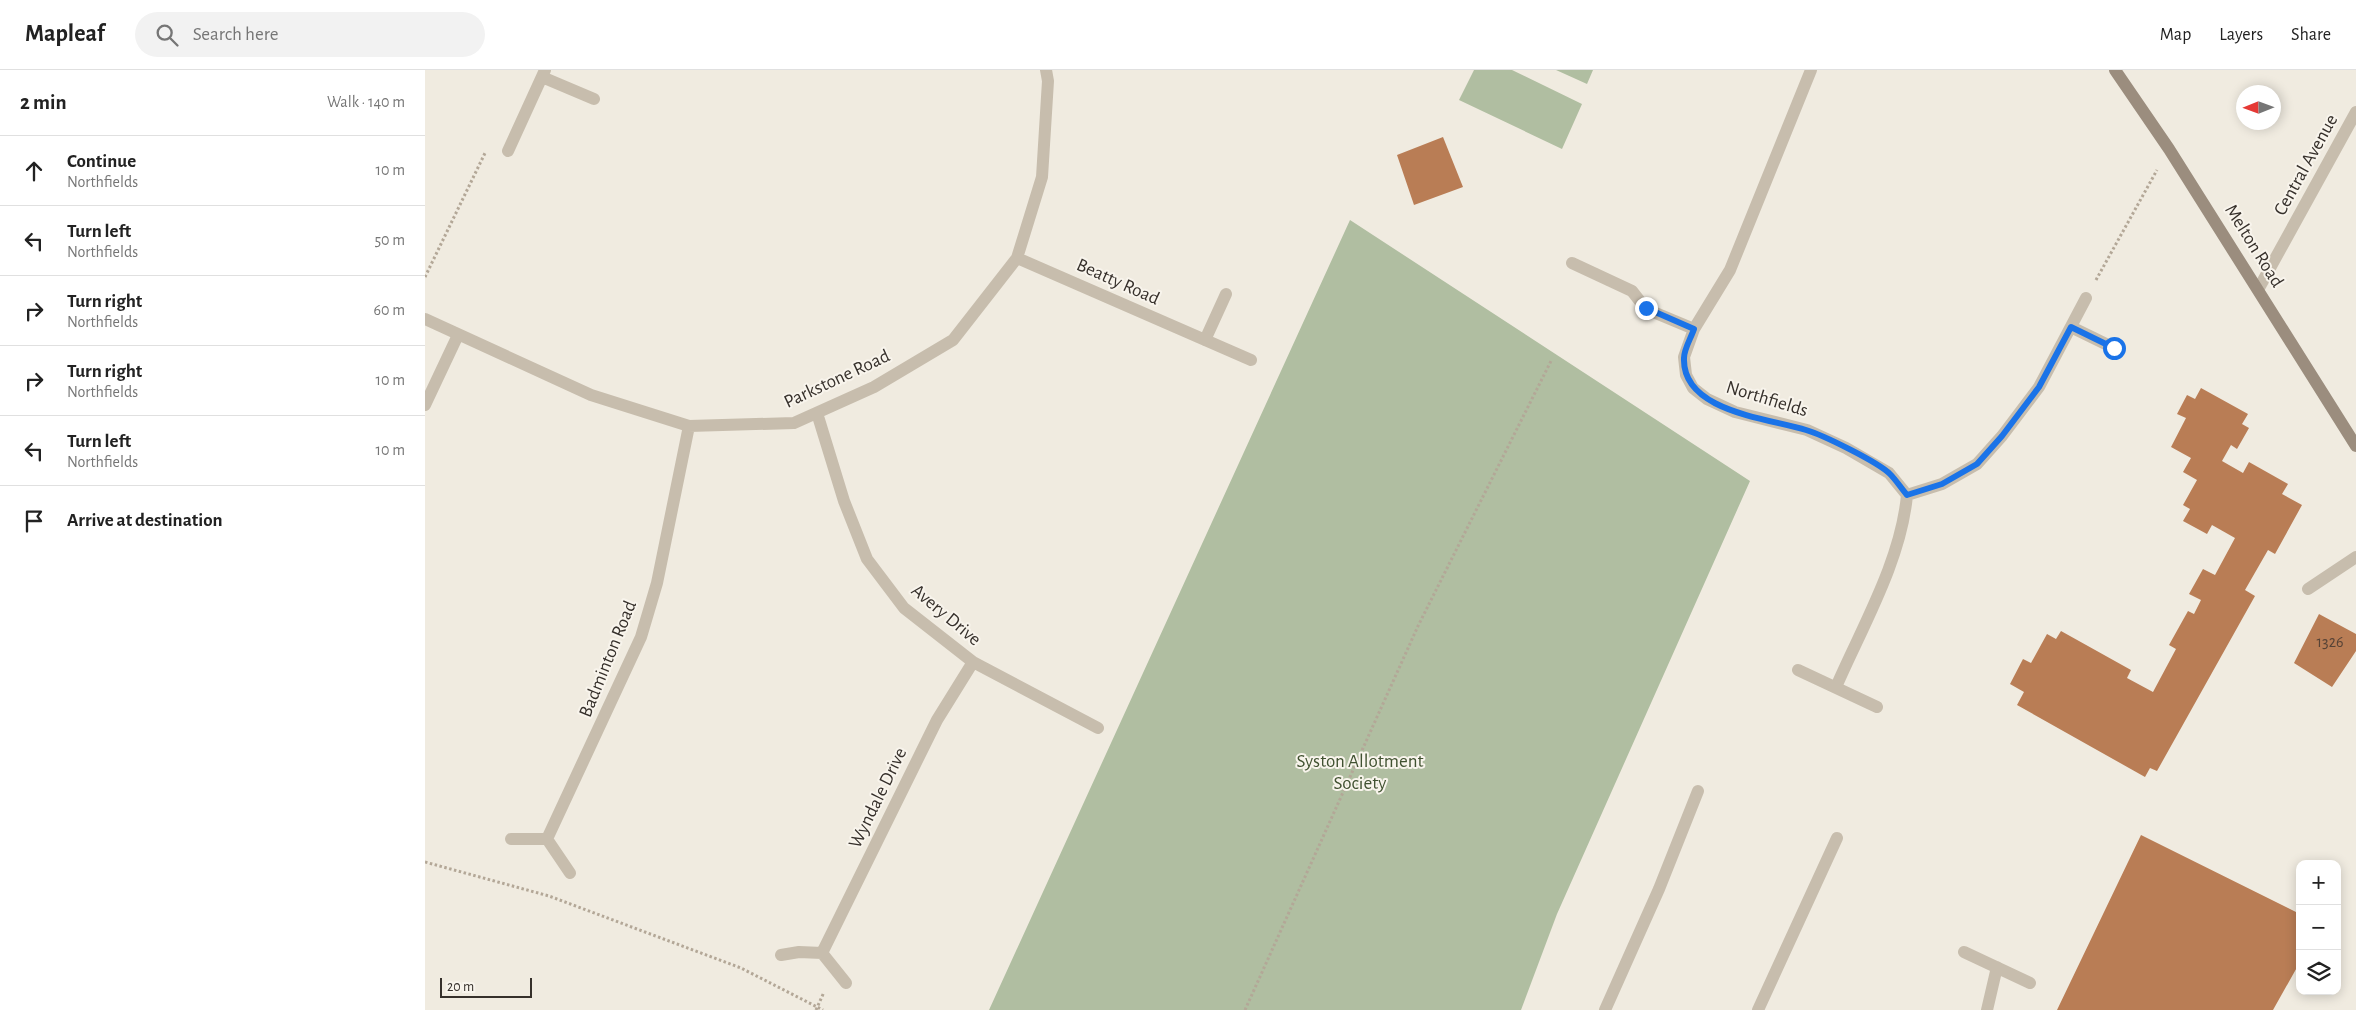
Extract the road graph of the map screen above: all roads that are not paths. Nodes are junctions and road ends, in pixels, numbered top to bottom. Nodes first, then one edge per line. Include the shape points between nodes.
1 (1046, 70) edge
2 (1811, 70) edge
3 (2115, 70) edge
4 (543, 74) edge
5 (594, 99) dead end
6 (2356, 112) edge
7 (507, 151) road end
8 (1017, 258) junction
9 (1573, 263) dead end
10 (2259, 288) junction
11 (1225, 294) dead end
12 (2085, 298) road end
13 (425, 319) edge
14 (2071, 327) junction
15 (1694, 329) junction
16 (458, 335) junction
17 (1205, 340) junction
18 (2114, 348) dead end
19 (1251, 360) dead end
20 (425, 405) edge
21 (817, 413) junction
22 (689, 426) junction
23 (2356, 446) edge
24 (1907, 495) junction
25 (2356, 557) edge
26 (2308, 589) dead end
27 (973, 662) junction
28 (1797, 670) dead end
29 (1836, 687) junction
30 (1877, 707) dead end
31 (1098, 728) dead end
32 (1698, 791) dead end
33 (1837, 838) dead end
34 (547, 839) junction
35 (511, 840) dead end
36 (570, 873) dead end
37 (1964, 952) dead end
38 (822, 953) junction
39 (781, 955) dead end
40 (1997, 967) junction
41 (846, 983) dead end
42 (2030, 983) dead end
43 (1605, 1010) edge
44 (1758, 1010) edge
45 (1987, 1010) edge

1 - 8 street, Parkstone Road via 1048,81 1041,177
2 - 15 street, Northfields via 1730,270
3 - 10 street, Melton Road
4 - 5 street
4 - 7 street
6 - 10 street, Central Avenue
8 - 17 street, Beatty Road
8 - 21 street, Parkstone Road via 953,340 874,387
9 - 15 street via 1631,291 1646,308
10 - 23 street, Melton Road
11 - 17 street
12 - 14 street
13 - 16 street, Parkstone Road
14 - 18 street
14 - 24 street via 2039,387 1977,464 1942,484
15 - 24 street, Northfields via 1684,357 1686,375 1693,388 1707,399 1735,412 1807,430 1846,448 1889,473
16 - 20 street
16 - 22 street, Parkstone Road via 591,395
17 - 19 street, Beatty Road
21 - 22 street, Parkstone Road via 795,423
21 - 27 street, Avery Drive via 844,502 867,559 904,608
22 - 34 street, Badminton Road via 659,574 641,637
24 - 29 street via 1904,523 1890,565
25 - 26 street
27 - 31 street, Avery Drive
27 - 38 street, Wyndale Drive via 937,720
28 - 29 street
29 - 30 street
32 - 43 street
33 - 44 street
34 - 35 street
34 - 36 street
37 - 40 street
38 - 39 street
38 - 41 street
40 - 42 street
40 - 45 street

